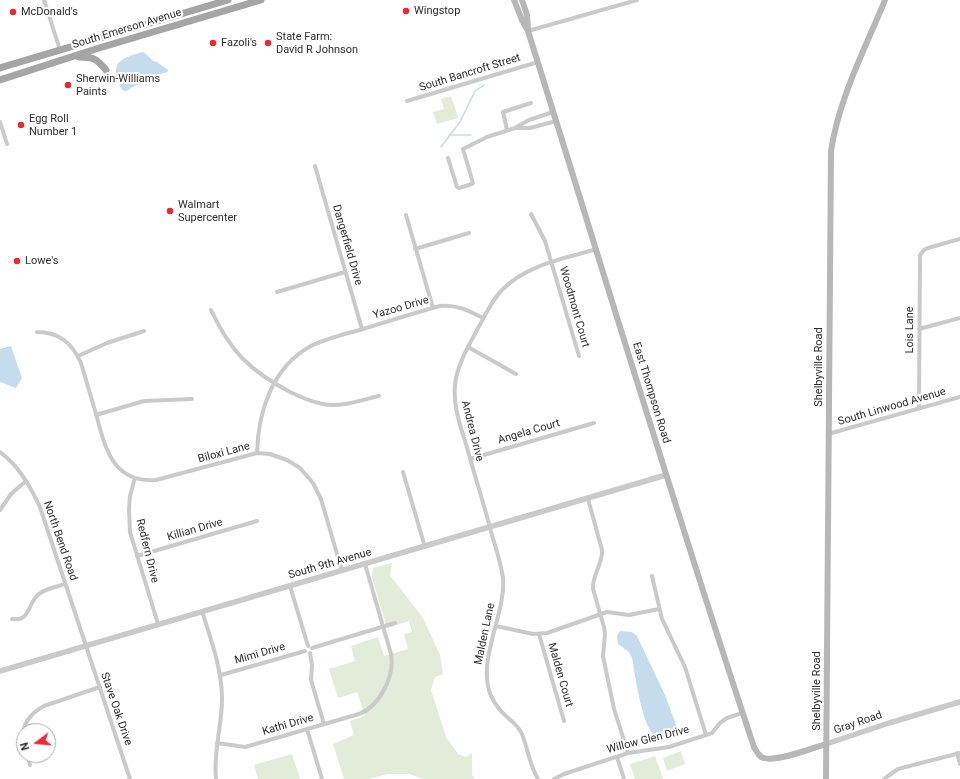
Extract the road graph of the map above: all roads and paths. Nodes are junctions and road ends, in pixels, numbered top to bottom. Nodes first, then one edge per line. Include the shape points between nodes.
1 (44, 0) edge
2 (224, 0) edge
3 (261, 0) edge
4 (514, 0) edge
5 (522, 0) edge
6 (636, 0) edge
7 (885, 0) edge
8 (222, 12) junction
9 (528, 31) junction
10 (60, 50) junction
11 (71, 57) junction
12 (538, 62) junction
13 (0, 68) edge
14 (106, 70) dead end
15 (0, 80) edge
16 (407, 101) dead end
17 (531, 103) dead end
18 (553, 112) junction
19 (556, 121) junction
20 (0, 122) edge
21 (515, 128) junction
22 (508, 130) junction
23 (7, 144) dead end
24 (448, 158) dead end
25 (315, 166) dead end
26 (531, 214) dead end
27 (406, 215) dead end
28 (469, 233) dead end
29 (960, 239) edge
30 (415, 249) junction
31 (597, 249) junction
32 (552, 263) junction
33 (346, 272) junction
34 (277, 292) dead end
35 (433, 308) junction
36 (211, 310) dead end
37 (483, 318) junction
38 (960, 318) edge
39 (362, 329) junction
40 (919, 329) junction
41 (144, 331) dead end
42 (37, 332) dead end
43 (468, 347) junction
44 (78, 356) junction
45 (579, 356) dead end
46 (516, 374) dead end
47 (274, 383) junction
48 (379, 396) dead end
49 (960, 397) edge
50 (192, 399) dead end
51 (919, 408) junction
52 (96, 415) junction
53 (594, 423) dead end
54 (828, 434) junction
55 (0, 452) edge
56 (257, 453) junction
57 (470, 459) junction
58 (403, 472) dead end
59 (666, 475) junction
60 (135, 478) junction
61 (26, 481) junction
62 (588, 499) junction
63 (0, 510) edge
64 (258, 521) dead end
65 (490, 527) junction
66 (425, 547) junction
67 (138, 556) junction
68 (365, 564) junction
69 (342, 571) junction
70 (652, 576) dead end
71 (65, 584) junction
72 (290, 586) junction
73 (659, 609) junction
74 (202, 611) junction
75 (601, 614) junction
76 (12, 619) dead end
77 (395, 623) dead end
78 (158, 624) junction
79 (496, 626) junction
80 (383, 627) junction
81 (539, 634) junction
82 (85, 646) junction
83 (308, 646) junction
84 (312, 648) junction
85 (305, 651) junction
86 (310, 653) junction
87 (0, 671) edge
88 (220, 675) junction
89 (100, 687) junction
90 (960, 702) edge
91 (742, 712) junction
92 (564, 721) dead end
93 (26, 723) edge
94 (324, 724) junction
95 (307, 729) junction
96 (706, 734) junction
97 (217, 743) junction
98 (826, 744) junction
99 (628, 753) junction
100 (958, 753) edge
101 (617, 757) junction
102 (762, 757) joint
103 (960, 764) edge
104 (130, 779) edge
105 (216, 779) edge
106 (322, 779) edge
107 (538, 779) edge
108 (554, 779) edge
109 (624, 779) edge
110 (826, 779) edge
111 (884, 779) edge

1 - 10 street
2 - 8 street
2 - 10 main road, South Emerson Avenue
3 - 8 main road, South Emerson Avenue
4 - 9 main road, East Thompson Road
5 - 9 main road, East Thompson Road via 527,15
6 - 9 street
7 - 54 main road, Shelbyville Road via 841,108 832,142
8 - 11 main road, South Emerson Avenue
9 - 12 main road, East Thompson Road
10 - 13 main road, South Emerson Avenue
11 - 14 main road via 90,57
11 - 15 main road, South Emerson Avenue
12 - 16 street, South Bancroft Street
12 - 18 main road, East Thompson Road
17 - 22 street via 503,112
18 - 19 main road, East Thompson Road
18 - 21 street
19 - 21 street via 530,128
19 - 31 main road, East Thompson Road
20 - 23 street
21 - 22 street
22 - 24 street via 486,137 463,149 472,184 457,187
25 - 33 street, Dangerfield Drive
26 - 32 street, Woodmont Court via 545,241
27 - 30 street
28 - 30 street
29 - 40 street, Lois Lane via 921,252
30 - 35 street
31 - 32 street
31 - 59 main road, East Thompson Road
32 - 37 street via 524,273 509,283 493,301
32 - 45 street, Woodmont Court
33 - 34 street
33 - 39 street, Dangerfield Drive
35 - 37 street, Yazoo Drive via 458,307
35 - 39 street, Yazoo Drive
36 - 47 street via 226,339 240,356
37 - 43 street, Andrea Drive
38 - 40 street
39 - 47 street, Yazoo Drive via 320,342 303,351 288,364
40 - 51 street, Lois Lane
41 - 44 street
42 - 44 street via 48,332 60,337 72,346
43 - 46 street
43 - 57 street, Andrea Drive via 459,368 454,394
44 - 52 street
47 - 48 street via 300,397 321,404 343,404
47 - 56 street, Yazoo Drive via 260,422
49 - 51 street, South Linwood Avenue
50 - 52 street via 144,401
51 - 54 street, South Linwood Avenue
52 - 60 street via 108,454 119,468
53 - 57 street, Angela Court
54 - 98 main road, Shelbyville Road
55 - 61 street, North Bend Road
56 - 60 street, Biloxi Lane via 162,479
56 - 69 street, Biloxi Lane via 275,455 287,460 300,468 313,483 321,498
57 - 65 street, Andrea Drive
58 - 66 street
59 - 62 street, South 9th Avenue
59 - 91 main road, East Thompson Road
60 - 67 street, Redfern Drive via 128,509 130,532
61 - 63 street via 11,494
61 - 71 street, North Bend Road via 45,520
62 - 65 street, South 9th Avenue
62 - 75 street via 602,550 593,584
64 - 67 street, Killian Drive
65 - 66 street, South 9th Avenue
65 - 79 street, Malden Lane via 504,584
66 - 68 street, South 9th Avenue
67 - 78 street, Redfern Drive
68 - 69 street, South 9th Avenue
68 - 80 street
69 - 72 street, South 9th Avenue
70 - 73 street
71 - 76 street via 45,590 34,600 24,617
71 - 82 street, North Bend Road
72 - 74 street, South 9th Avenue
72 - 83 street
73 - 75 street via 629,615 610,612
73 - 96 street via 684,667
74 - 78 street, South 9th Avenue
74 - 88 street
75 - 81 street
75 - 99 street via 605,634 603,656 614,709
77 - 80 street
78 - 82 street, South 9th Avenue
79 - 81 street
79 - 107 street, Malden Lane via 487,665 490,694 499,709 520,731
80 - 84 street
80 - 94 street, Kathi Drive via 392,654 392,670 378,700 363,712
81 - 92 street, Malden Court
82 - 87 street, South 9th Avenue
82 - 89 street, Stave Oak Drive
83 - 84 street
83 - 85 street
84 - 86 street
85 - 86 street
85 - 88 street, Mimi Drive
86 - 94 street via 311,680
88 - 97 street via 222,697
89 - 93 street via 44,706 36,710
89 - 104 street, Stave Oak Drive
90 - 98 street, Gray Road
91 - 96 street, Willow Glen Drive via 727,718 712,732
91 - 102 main road, East Thompson Road via 754,747
94 - 95 street, Kathi Drive
95 - 97 street, Kathi Drive via 245,747
95 - 106 street
96 - 99 street, Willow Glen Drive via 669,747
97 - 105 street
98 - 102 main road, Gray Road via 774,759
98 - 110 main road
99 - 101 street, Willow Glen Drive
100 - 103 street
100 - 111 street via 898,769
101 - 108 street, Willow Glen Drive via 562,774
101 - 109 street

